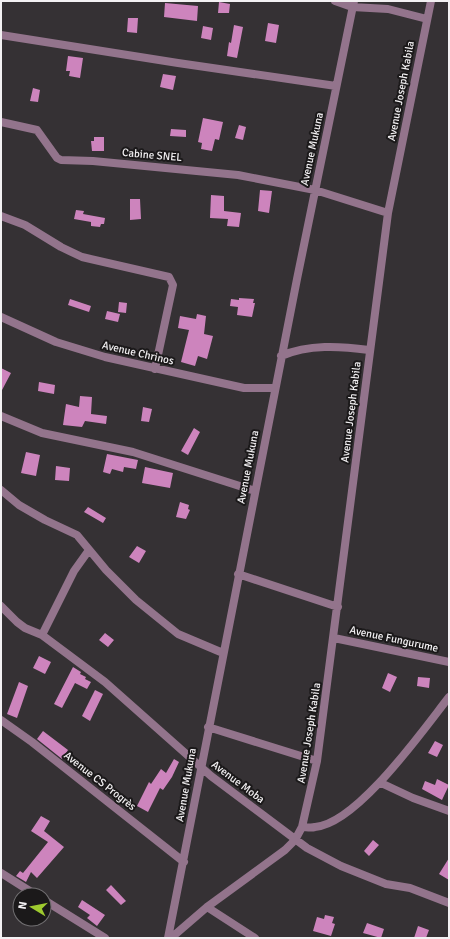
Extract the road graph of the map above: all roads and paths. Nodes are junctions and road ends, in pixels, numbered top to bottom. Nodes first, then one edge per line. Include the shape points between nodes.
1 (335, 1) edge
2 (431, 1) edge
3 (353, 4) edge
4 (427, 19) junction
5 (1, 35) edge
6 (336, 86) junction
7 (1, 122) edge
8 (315, 190) junction
9 (388, 213) junction
10 (1, 216) edge
11 (1, 317) edge
12 (369, 350) junction
13 (281, 356) junction
14 (155, 369) junction
15 (275, 388) junction
16 (1, 416) edge
17 (1, 490) edge
18 (255, 491) junction
19 (88, 550) junction
20 (238, 574) junction
21 (1, 606) edge
22 (338, 607) junction
23 (42, 635) junction
24 (334, 638) junction
25 (223, 653) junction
26 (449, 662) edge
27 (449, 697) edge
28 (1, 720) edge
29 (208, 727) junction
30 (317, 761) junction
31 (200, 768) junction
32 (381, 783) junction
33 (449, 811) edge
34 (302, 827) junction
35 (295, 840) junction
36 (184, 862) junction
37 (1, 873) edge
38 (23, 887) edge
39 (449, 902) edge
40 (52, 905) edge
41 (207, 907) junction
42 (105, 938) edge
43 (168, 938) edge
44 (172, 938) edge
45 (255, 938) edge

1 - 3 street
2 - 4 street, Avenue Joseph Kabila
3 - 4 street via 388,9
3 - 6 street, Avenue Mukuna
4 - 9 street, Avenue Joseph Kabila
5 - 6 street
6 - 8 street, Avenue Mukuna
7 - 8 street, Cabine SNEL via 37,130 61,160 238,175
8 - 9 street, Cabine SNEL
8 - 13 street, Avenue Mukuna
9 - 12 street, Avenue Joseph Kabila
10 - 14 street via 25,225 82,257 169,277 173,285
11 - 14 street, Avenue Chrinos via 80,350
12 - 13 street via 336,346 295,350
12 - 22 street, Avenue Joseph Kabila
13 - 15 street, Avenue Mukuna
14 - 15 street, Avenue Chrinos via 244,388
15 - 18 street, Avenue Mukuna
16 - 18 street via 42,433 133,452
17 - 19 street via 45,520 77,535
18 - 20 street, Avenue Mukuna
19 - 23 street via 74,571
19 - 25 street via 136,600 178,634
20 - 22 street
20 - 25 street, Avenue Mukuna
21 - 23 street, Avenue Moba via 16,622
22 - 24 street, Avenue Joseph Kabila
23 - 31 street, Avenue Moba via 124,698
24 - 26 street, Avenue Fungurume
24 - 30 street, Avenue Joseph Kabila
25 - 29 street, Avenue Mukuna
27 - 32 street
28 - 36 street, Avenue CS Progrès
29 - 30 street
29 - 31 street, Avenue Mukuna
30 - 34 street, Avenue Joseph Kabila
31 - 35 street, Avenue Moba
31 - 36 street, Avenue Mukuna
32 - 33 street
32 - 34 street via 351,809 328,823 315,828
34 - 35 street, Avenue Joseph Kabila
35 - 39 street, Avenue Moba via 320,856 358,874
35 - 41 street, Avenue Joseph Kabila
36 - 43 street, Avenue Mukuna
37 - 38 street
40 - 42 street
41 - 44 street, Avenue Joseph Kabila
41 - 45 street

